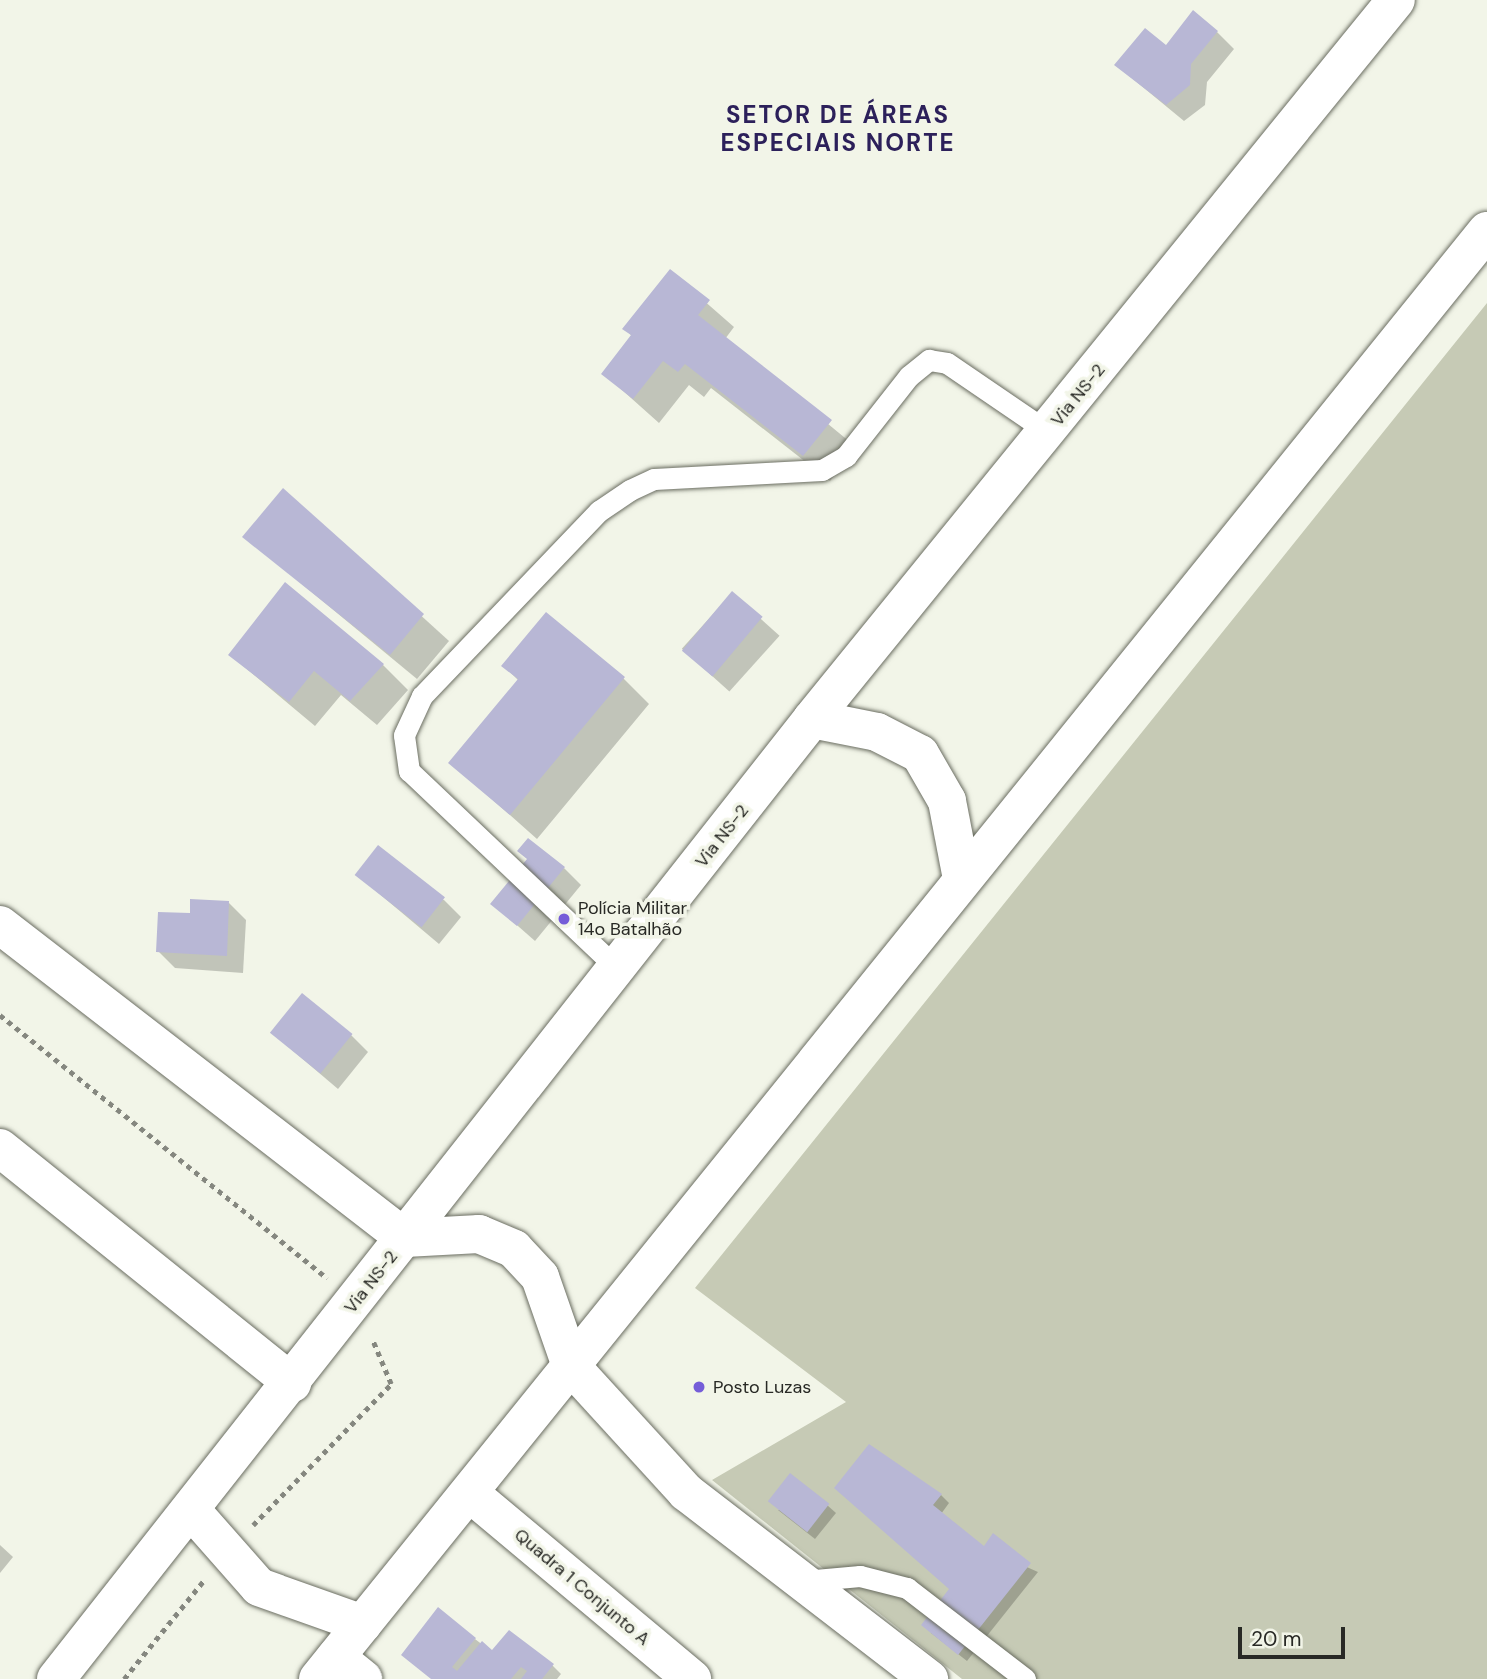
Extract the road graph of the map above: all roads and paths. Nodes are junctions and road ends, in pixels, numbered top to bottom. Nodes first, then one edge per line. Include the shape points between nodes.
1 (1396, 0) edge
2 (1487, 232) edge
3 (1048, 432) junction
4 (812, 719) junction
5 (962, 879) junction
6 (0, 925) edge
7 (618, 969) junction
8 (0, 1148) edge
9 (405, 1238) junction
10 (571, 1366) junction
11 (292, 1383) junction
12 (472, 1494) junction
13 (192, 1511) junction
14 (802, 1581) junction
15 (363, 1624) junction
16 (339, 1672) edge
17 (56, 1679) edge
18 (692, 1679) edge
19 (929, 1679) edge
20 (1025, 1679) edge

1 - 3 street, Via NS-2
2 - 5 street
3 - 4 street, Via NS-2
3 - 7 lane via 947,363 929,360 909,376 846,456 822,470 654,479 630,490 599,511 422,696 404,735 409,771
4 - 5 street via 877,732 920,754 947,801
4 - 7 street, Via NS-2
5 - 10 street
6 - 9 street
7 - 9 street, Via NS-2
8 - 11 street
9 - 10 street via 479,1234 514,1249 540,1278
9 - 11 street, Via NS-2
10 - 12 street
10 - 14 street via 686,1492
11 - 13 street, Via NS-2
12 - 15 street
12 - 18 street, Quadra 1 Conjunto A
13 - 15 street via 260,1587
13 - 17 street, Via NS-2
14 - 19 street
14 - 20 lane via 860,1576 907,1588
15 - 16 street

